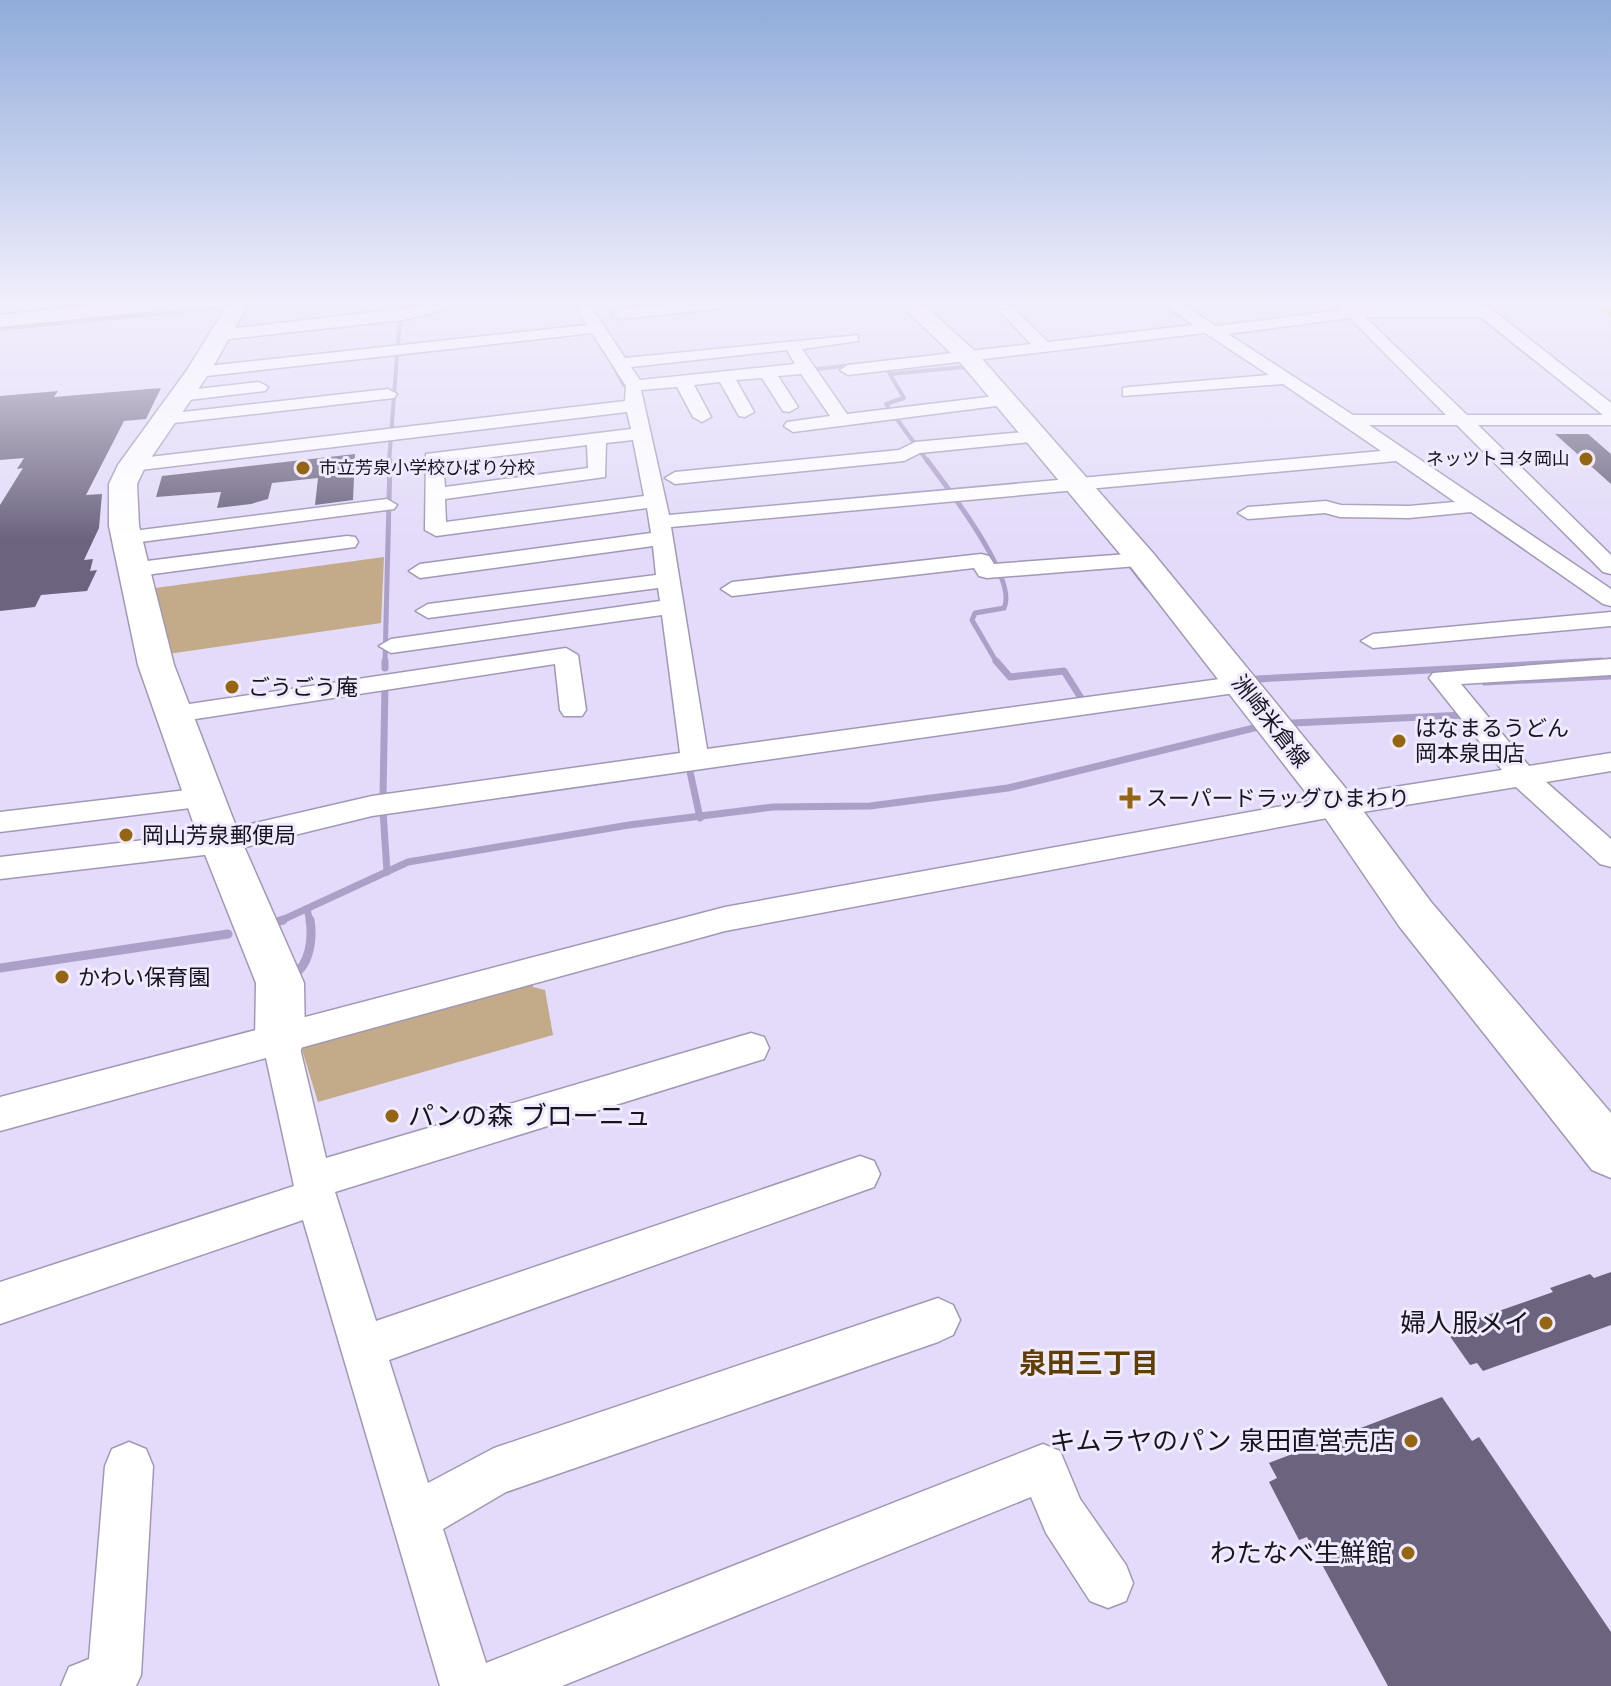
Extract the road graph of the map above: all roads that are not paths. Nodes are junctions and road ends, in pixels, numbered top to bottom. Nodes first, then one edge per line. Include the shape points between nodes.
1 (189, 384) edge
2 (630, 384) edge
3 (684, 384) joint
4 (729, 384) edge
5 (774, 384) edge
6 (818, 384) edge
7 (990, 384) edge
8 (1226, 384) edge
9 (1289, 384) edge
10 (1424, 384) edge
11 (1574, 384) edge
12 (271, 385) dead end
13 (1129, 392) dead end
14 (388, 394) dead end
15 (635, 394) junction
16 (180, 396) junction
17 (1004, 400) junction
18 (789, 407) dead end
19 (745, 412) dead end
20 (1611, 412) edge
21 (702, 417) dead end
22 (165, 419) junction
23 (1460, 419) junction
24 (1349, 420) junction
25 (1611, 420) edge
26 (843, 421) junction
27 (793, 426) dead end
28 (643, 433) junction
29 (820, 434) dead end
30 (1035, 437) junction
31 (596, 439) junction
32 (139, 455) junction
33 (1393, 455) junction
34 (834, 462) junction
35 (675, 478) dead end
36 (1071, 485) junction
37 (435, 494) junction
38 (387, 505) dead end
39 (1469, 507) junction
40 (1248, 513) dead end
41 (657, 528) junction
42 (125, 538) junction
43 (347, 542) dead end
44 (1131, 561) junction
45 (1611, 567) edge
46 (131, 570) junction
47 (420, 571) dead end
48 (661, 581) junction
49 (732, 589) dead end
50 (1611, 599) edge
51 (664, 608) junction
52 (428, 611) dead end
53 (1611, 619) edge
54 (1373, 641) dead end
55 (391, 646) dead end
56 (1611, 667) edge
57 (1242, 684) junction
58 (573, 710) dead end
59 (176, 714) junction
60 (695, 760) junction
61 (1611, 762) edge
62 (1522, 776) junction
63 (204, 798) junction
64 (1338, 806) junction
65 (0, 822) edge
66 (221, 842) junction
67 (1611, 856) edge
68 (0, 868) edge
69 (280, 1041) junction
70 (751, 1048) dead end
71 (0, 1114) edge
72 (1611, 1153) edge
73 (860, 1174) dead end
74 (315, 1189) junction
75 (0, 1303) edge
76 (938, 1320) dead end
77 (364, 1347) junction
78 (129, 1466) dead end
79 (416, 1518) junction
80 (1108, 1583) dead end
81 (88, 1686) edge
82 (467, 1686) edge
83 (496, 1686) edge

1 - 16 street
2 - 15 street
3 - 15 street
3 - 21 street
4 - 19 street
5 - 18 street
6 - 26 street
7 - 17 street, 洲崎米倉線
8 - 13 street
9 - 24 street
10 - 23 street
11 - 20 street
12 - 16 street
14 - 22 street
15 - 28 street
15 - 32 street
16 - 22 street
17 - 26 street
17 - 30 street, 洲崎米倉線
22 - 32 street
23 - 24 street
23 - 25 street
23 - 45 street
24 - 33 street
26 - 27 street
28 - 31 street
28 - 41 street
29 - 34 street
30 - 34 street
30 - 36 street, 洲崎米倉線
31 - 37 street via 598,473
31 - 37 street via 433,458
32 - 42 street via 123,484
33 - 36 street
33 - 39 street
34 - 35 street
36 - 41 street
36 - 44 street, 洲崎米倉線
37 - 41 street via 436,530
38 - 42 street
39 - 40 street
39 - 50 street
41 - 47 street
41 - 48 street
42 - 46 street
43 - 46 street
44 - 49 street via 1001,571 987,571 981,561
44 - 57 street, 洲崎米倉線
46 - 59 street via 156,665
48 - 51 street
48 - 52 street
51 - 55 street
51 - 60 street
53 - 54 street
56 - 62 street via 1442,678
57 - 60 street
57 - 64 street, 洲崎米倉線
58 - 59 street via 566,655
59 - 63 street
60 - 66 street via 372,806
61 - 62 street
62 - 64 street
62 - 67 street
63 - 65 street
63 - 66 street
64 - 69 street via 725,919
64 - 72 street, 洲崎米倉線 via 1415,914
66 - 68 street
66 - 69 street via 280,983
69 - 71 street
69 - 74 street
70 - 74 street
73 - 77 street
74 - 75 street
74 - 77 street
76 - 79 street via 494,1472
77 - 79 street
78 - 81 street via 114,1675
79 - 82 street
80 - 83 street via 1063,1516 1043,1468

